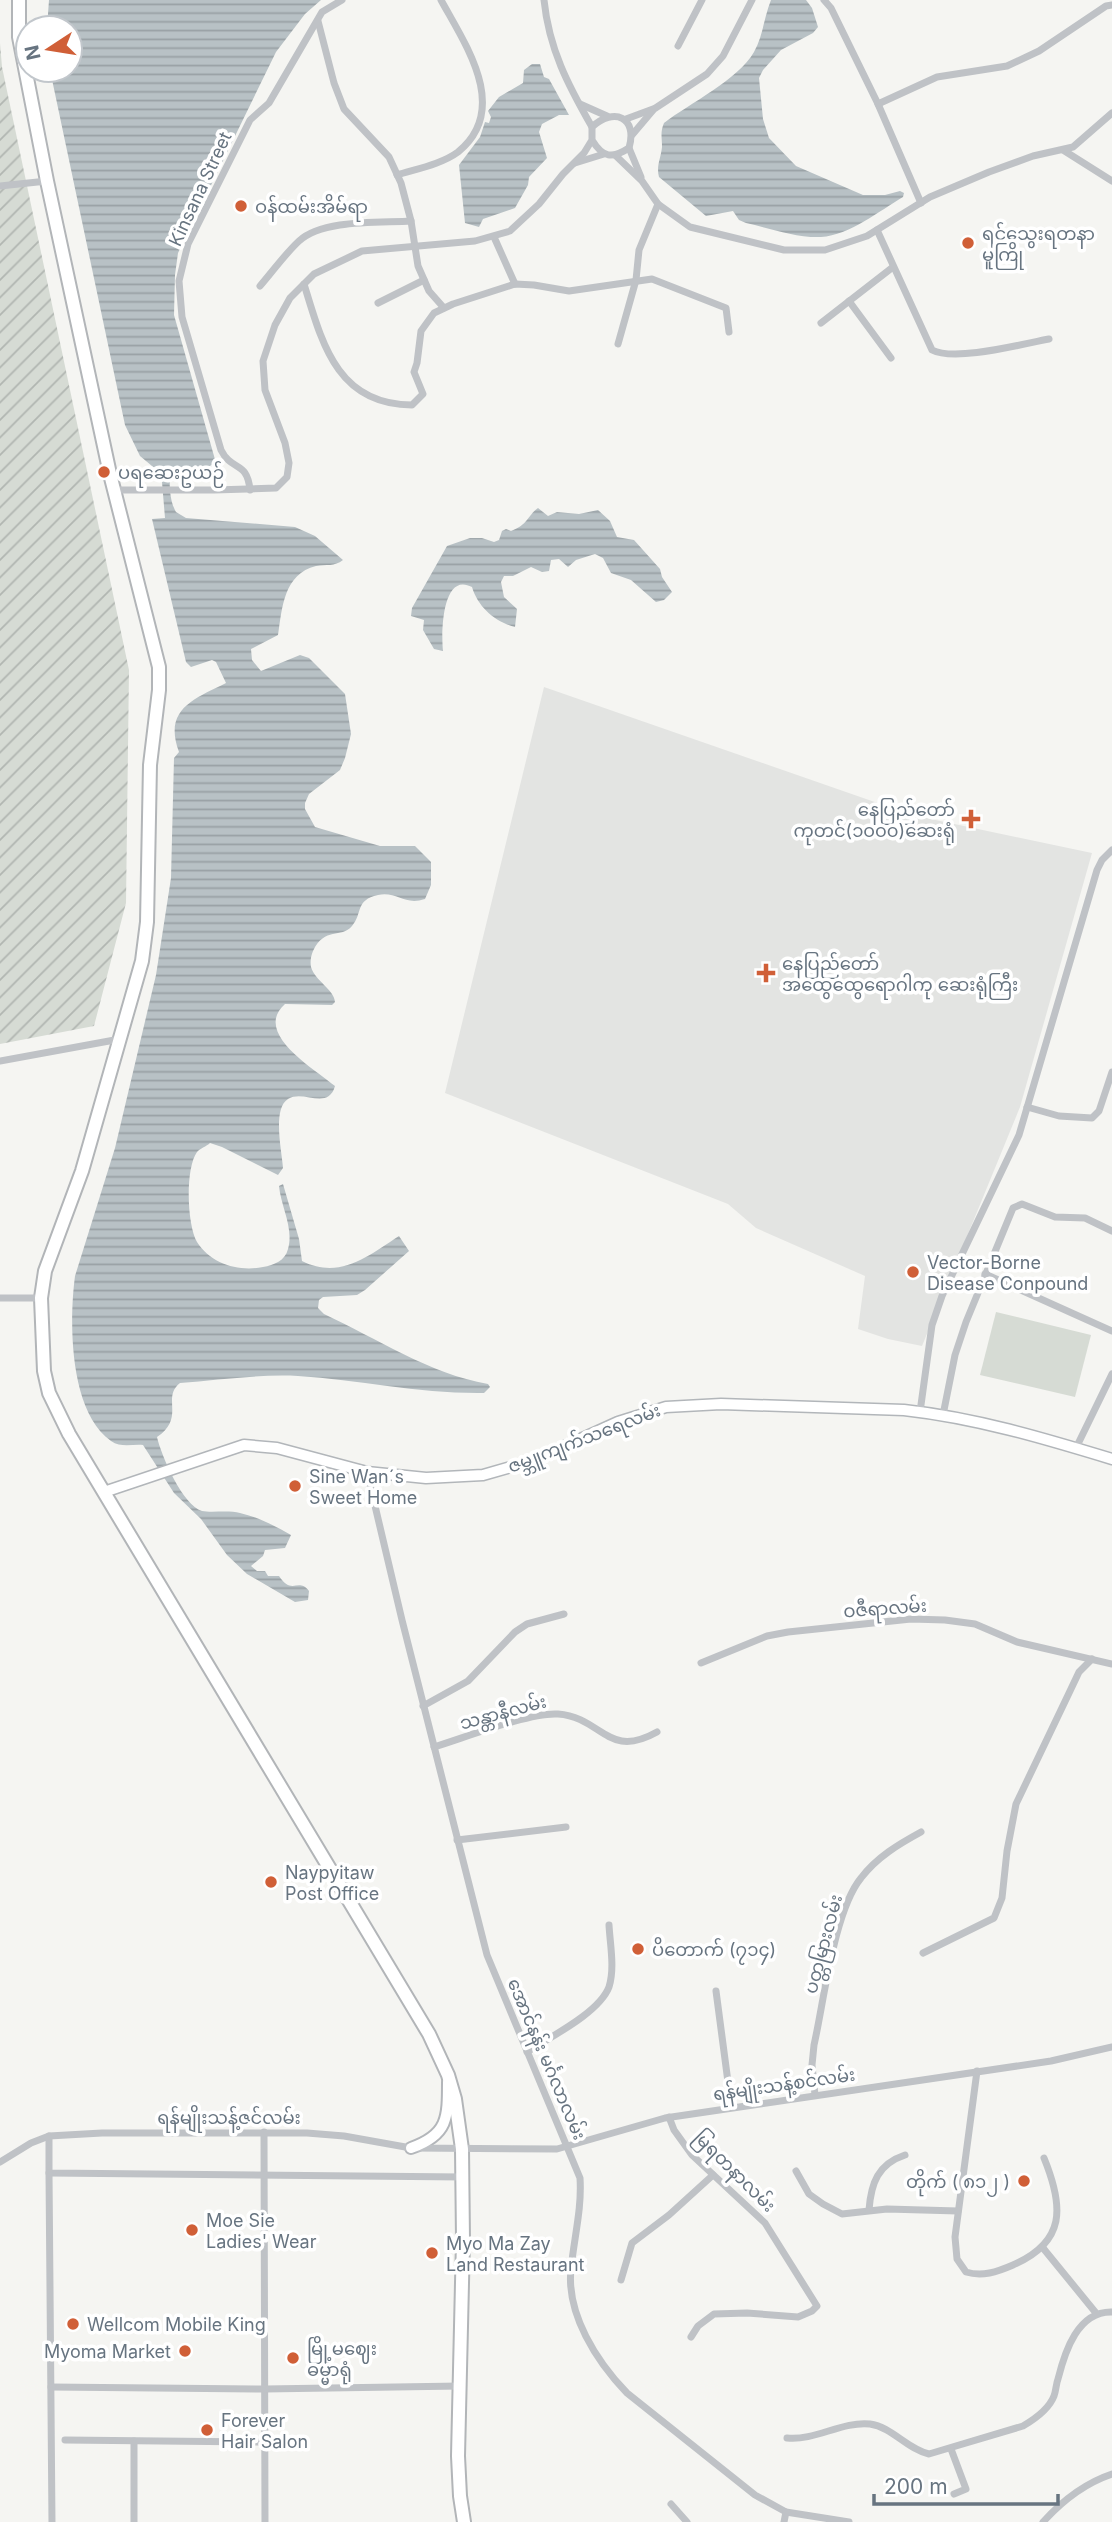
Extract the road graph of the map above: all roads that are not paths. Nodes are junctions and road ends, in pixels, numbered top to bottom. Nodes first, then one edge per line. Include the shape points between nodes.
1 (19, 0) edge
2 (342, 0) edge
3 (441, 0) edge
4 (544, 0) edge
5 (702, 0) edge
6 (752, 0) edge
7 (824, 0) edge
8 (1112, 5) edge
9 (317, 21) junction
10 (678, 46) dead end
11 (579, 104) junction
12 (878, 104) junction
13 (654, 109) junction
14 (1112, 113) edge
15 (607, 116) junction
16 (626, 119) junction
17 (592, 127) junction
18 (632, 135) junction
19 (592, 140) junction
20 (629, 148) junction
21 (1063, 150) junction
22 (604, 154) junction
23 (615, 155) junction
24 (575, 164) junction
25 (397, 175) junction
26 (47, 181) junction
27 (642, 181) junction
28 (1112, 181) edge
29 (0, 186) edge
30 (658, 204) junction
31 (921, 204) junction
32 (411, 221) junction
33 (877, 230) junction
34 (494, 237) junction
35 (413, 247) junction
36 (893, 267) junction
37 (424, 280) junction
38 (636, 280) junction
39 (304, 284) junction
40 (515, 284) junction
41 (260, 286) dead end
42 (849, 302) junction
43 (378, 303) dead end
44 (444, 308) junction
45 (821, 323) dead end
46 (729, 332) dead end
47 (1049, 339) dead end
48 (618, 344) dead end
49 (891, 358) dead end
50 (113, 490) junction
51 (250, 490) junction
52 (1112, 850) edge
53 (120, 1039) junction
54 (0, 1061) edge
55 (1112, 1072) edge
56 (1027, 1107) junction
57 (1112, 1231) edge
58 (985, 1274) junction
59 (0, 1297) edge
60 (41, 1298) junction
61 (1112, 1331) edge
62 (1112, 1374) edge
63 (920, 1412) junction
64 (943, 1415) junction
65 (1076, 1448) junction
66 (1112, 1459) edge
67 (367, 1472) junction
68 (104, 1492) junction
69 (564, 1614) dead end
70 (1092, 1659) junction
71 (701, 1663) dead end
72 (1112, 1664) edge
73 (423, 1706) junction
74 (657, 1732) dead end
75 (434, 1747) junction
76 (566, 1827) dead end
77 (921, 1832) dead end
78 (457, 1840) junction
79 (609, 1926) dead end
80 (923, 1953) dead end
81 (716, 1991) dead end
82 (1112, 2047) edge
83 (527, 2052) junction
84 (977, 2071) junction
85 (448, 2075) junction
86 (815, 2095) junction
87 (729, 2108) junction
88 (669, 2117) junction
89 (264, 2132) junction
90 (49, 2136) junction
91 (567, 2146) junction
92 (411, 2148) junction
93 (462, 2149) junction
94 (905, 2155) dead end
95 (1044, 2158) dead end
96 (0, 2162) edge
97 (796, 2171) dead end
98 (49, 2173) junction
99 (264, 2174) junction
100 (713, 2175) junction
101 (463, 2177) junction
102 (869, 2210) junction
103 (958, 2211) junction
104 (1043, 2248) junction
105 (621, 2280) dead end
106 (1112, 2312) edge
107 (1096, 2313) junction
108 (691, 2337) dead end
109 (460, 2386) junction
110 (51, 2387) junction
111 (265, 2389) junction
112 (787, 2438) dead end
113 (65, 2440) dead end
114 (134, 2441) junction
115 (265, 2442) junction
116 (951, 2449) junction
117 (1112, 2474) edge
118 (954, 2494) dead end
119 (670, 2504) dead end
120 (786, 2512) junction
121 (52, 2522) edge
122 (134, 2522) edge
123 (265, 2522) edge
124 (464, 2522) edge
125 (687, 2522) edge
126 (784, 2522) edge
127 (849, 2522) edge
128 (1043, 2522) edge

1 - 26 highway via 19,37
2 - 9 street, Kinsana Street via 322,12
3 - 25 street via 477,66 482,113 458,152
4 - 11 street via 561,71
5 - 10 street
6 - 13 street via 723,56 706,74
7 - 12 street
8 - 12 street via 1007,66 937,77
9 - 25 street via 344,109 389,157
9 - 51 street, Kinsana Street via 269,103 250,120 188,244 179,281 182,317 222,450 226,460 244,469
11 - 15 street
11 - 17 street
12 - 31 street
13 - 16 street
13 - 18 street
14 - 21 street via 1073,148
15 - 16 street
15 - 17 street
16 - 18 street
17 - 19 street
18 - 20 street
19 - 22 street
19 - 24 street
20 - 23 street
20 - 27 street
21 - 28 street
21 - 31 street via 1000,168
22 - 23 street
22 - 24 street
23 - 27 street
24 - 34 street via 522,221
25 - 32 street
26 - 29 street
26 - 50 highway
27 - 30 street
30 - 33 street via 690,227 784,250 825,250
30 - 38 street via 639,250
31 - 33 street
32 - 35 street
32 - 41 street via 318,229 300,239
33 - 36 street
34 - 35 street
34 - 40 street
35 - 37 street
35 - 39 street via 362,251 314,274
36 - 42 street
36 - 47 street via 933,350 941,355
37 - 43 street
37 - 44 street
38 - 40 street via 569,291
38 - 46 street via 652,279 726,308
38 - 48 street
39 - 44 street via 330,359 365,395 395,405 412,405 423,394 414,372 421,331 434,313
39 - 51 street via 275,325 263,361 265,390 285,443 287,477 276,488
40 - 44 street
42 - 45 street
42 - 49 street
50 - 51 street
50 - 53 highway via 159,667 150,765 147,922 142,961
52 - 56 street via 1097,870
53 - 54 street
53 - 60 highway via 82,1171 45,1271
55 - 56 street via 1100,1111 1091,1118 1046,1114
56 - 63 street via 1019,1135 942,1296 932,1325
57 - 58 street via 1085,1218 1055,1217 1021,1204 1013,1208
58 - 61 street
58 - 64 street via 955,1355
59 - 60 street
60 - 68 highway via 49,1394
62 - 65 street
63 - 64 main road, ဇမ္ဘူကျက်သရေလမ်း
63 - 67 main road, ဇမ္ဘူကျက်သရေလမ်း via 721,1404 666,1407 618,1422 532,1461 483,1475 426,1478
64 - 65 main road, ဇမ္ဘူကျက်သရေလမ်း via 1018,1430
65 - 66 main road, ဇမ္ဘူကျက်သရေလမ်း
67 - 68 main road, ဇမ္ဘူကျက်သရေလမ်း via 277,1448 244,1445
67 - 73 street, အောင်နန်း မင်္ဂလာလမ်း
68 - 85 highway via 429,2034
69 - 73 street via 521,1628 468,1681
70 - 71 street, ဝဇီရာလမ်း via 1017,1642 975,1624 911,1619 767,1636
70 - 72 street, ဝဇီရာလမ်း
70 - 80 street via 1074,1682 1016,1804 1002,1898 994,1918
73 - 75 street, အောင်နန်း မင်္ဂလာလမ်း
74 - 75 street, သန္တာနီလမ်း via 625,1743 559,1714 528,1718
75 - 78 street, အောင်နန်း မင်္ဂလာလမ်း
76 - 78 street
77 - 86 street, ပတ္တမြားလမ်း via 870,1867 844,1909 814,2045
78 - 83 street, အောင်နန်း မင်္ဂလာလမ်း via 487,1955
79 - 83 street via 608,1988 598,2003 573,2023
81 - 87 street
82 - 84 street, ရန်မျိုးသန့်စင်လမ်း
83 - 91 street, အောင်နန်း မင်္ဂလာလမ်း
84 - 86 street, ရန်မျိုးသန့်စင်လမ်း
84 - 103 street
85 - 92 main road via 444,2123 427,2142
85 - 93 highway
86 - 87 street, ရန်မျိုးသန့်စင်လမ်း
87 - 88 street, ရန်မျိုးသန့်စင်လမ်း
88 - 91 street, ရန်မျိုးသန့်စင်လမ်း
88 - 100 street, မြရတနာလမ်း via 692,2155
89 - 90 street, ရန်မျိုးသန့်ဇင်လမ်း
89 - 92 street, ရန်မျိုးသန့်ဇင်လမ်း via 344,2136
89 - 99 street
90 - 96 street, ရန်မျိုးသန့်ဇင်လမ်း
90 - 98 street
91 - 93 street, ရန်မျိုးသန့်စင်လမ်း
91 - 120 street, အောင်နန်း မင်္ဂလာလမ်း via 580,2178 581,2201 571,2292 596,2354 627,2393 755,2495
92 - 93 street, ရန်မျိုးသန့်ဇင်လမ်း
93 - 101 highway
94 - 102 street via 892,2159 878,2172
95 - 104 street via 1056,2194 1057,2222
97 - 102 street via 809,2194 823,2204 842,2214
98 - 99 street
98 - 110 street
99 - 101 street
99 - 111 street
100 - 105 street via 639,2235 632,2243
100 - 108 street, မြရတနာလမ်း via 765,2223 817,2305 798,2317 714,2314
101 - 109 highway
102 - 103 street
103 - 104 street via 957,2259 966,2272 977,2276 1008,2268
104 - 107 street
106 - 107 street
107 - 116 street via 1072,2340 1054,2397 1036,2419
109 - 111 street
109 - 124 highway via 458,2456
110 - 111 street
110 - 121 street
111 - 115 street
112 - 116 street via 871,2424 916,2451 929,2454
113 - 114 street
114 - 115 street
114 - 122 street
115 - 123 street
116 - 118 street via 966,2489
117 - 128 street via 1072,2495
119 - 125 street
120 - 126 street
120 - 127 street, အောင်နန်း မင်္ဂလာလမ်း

